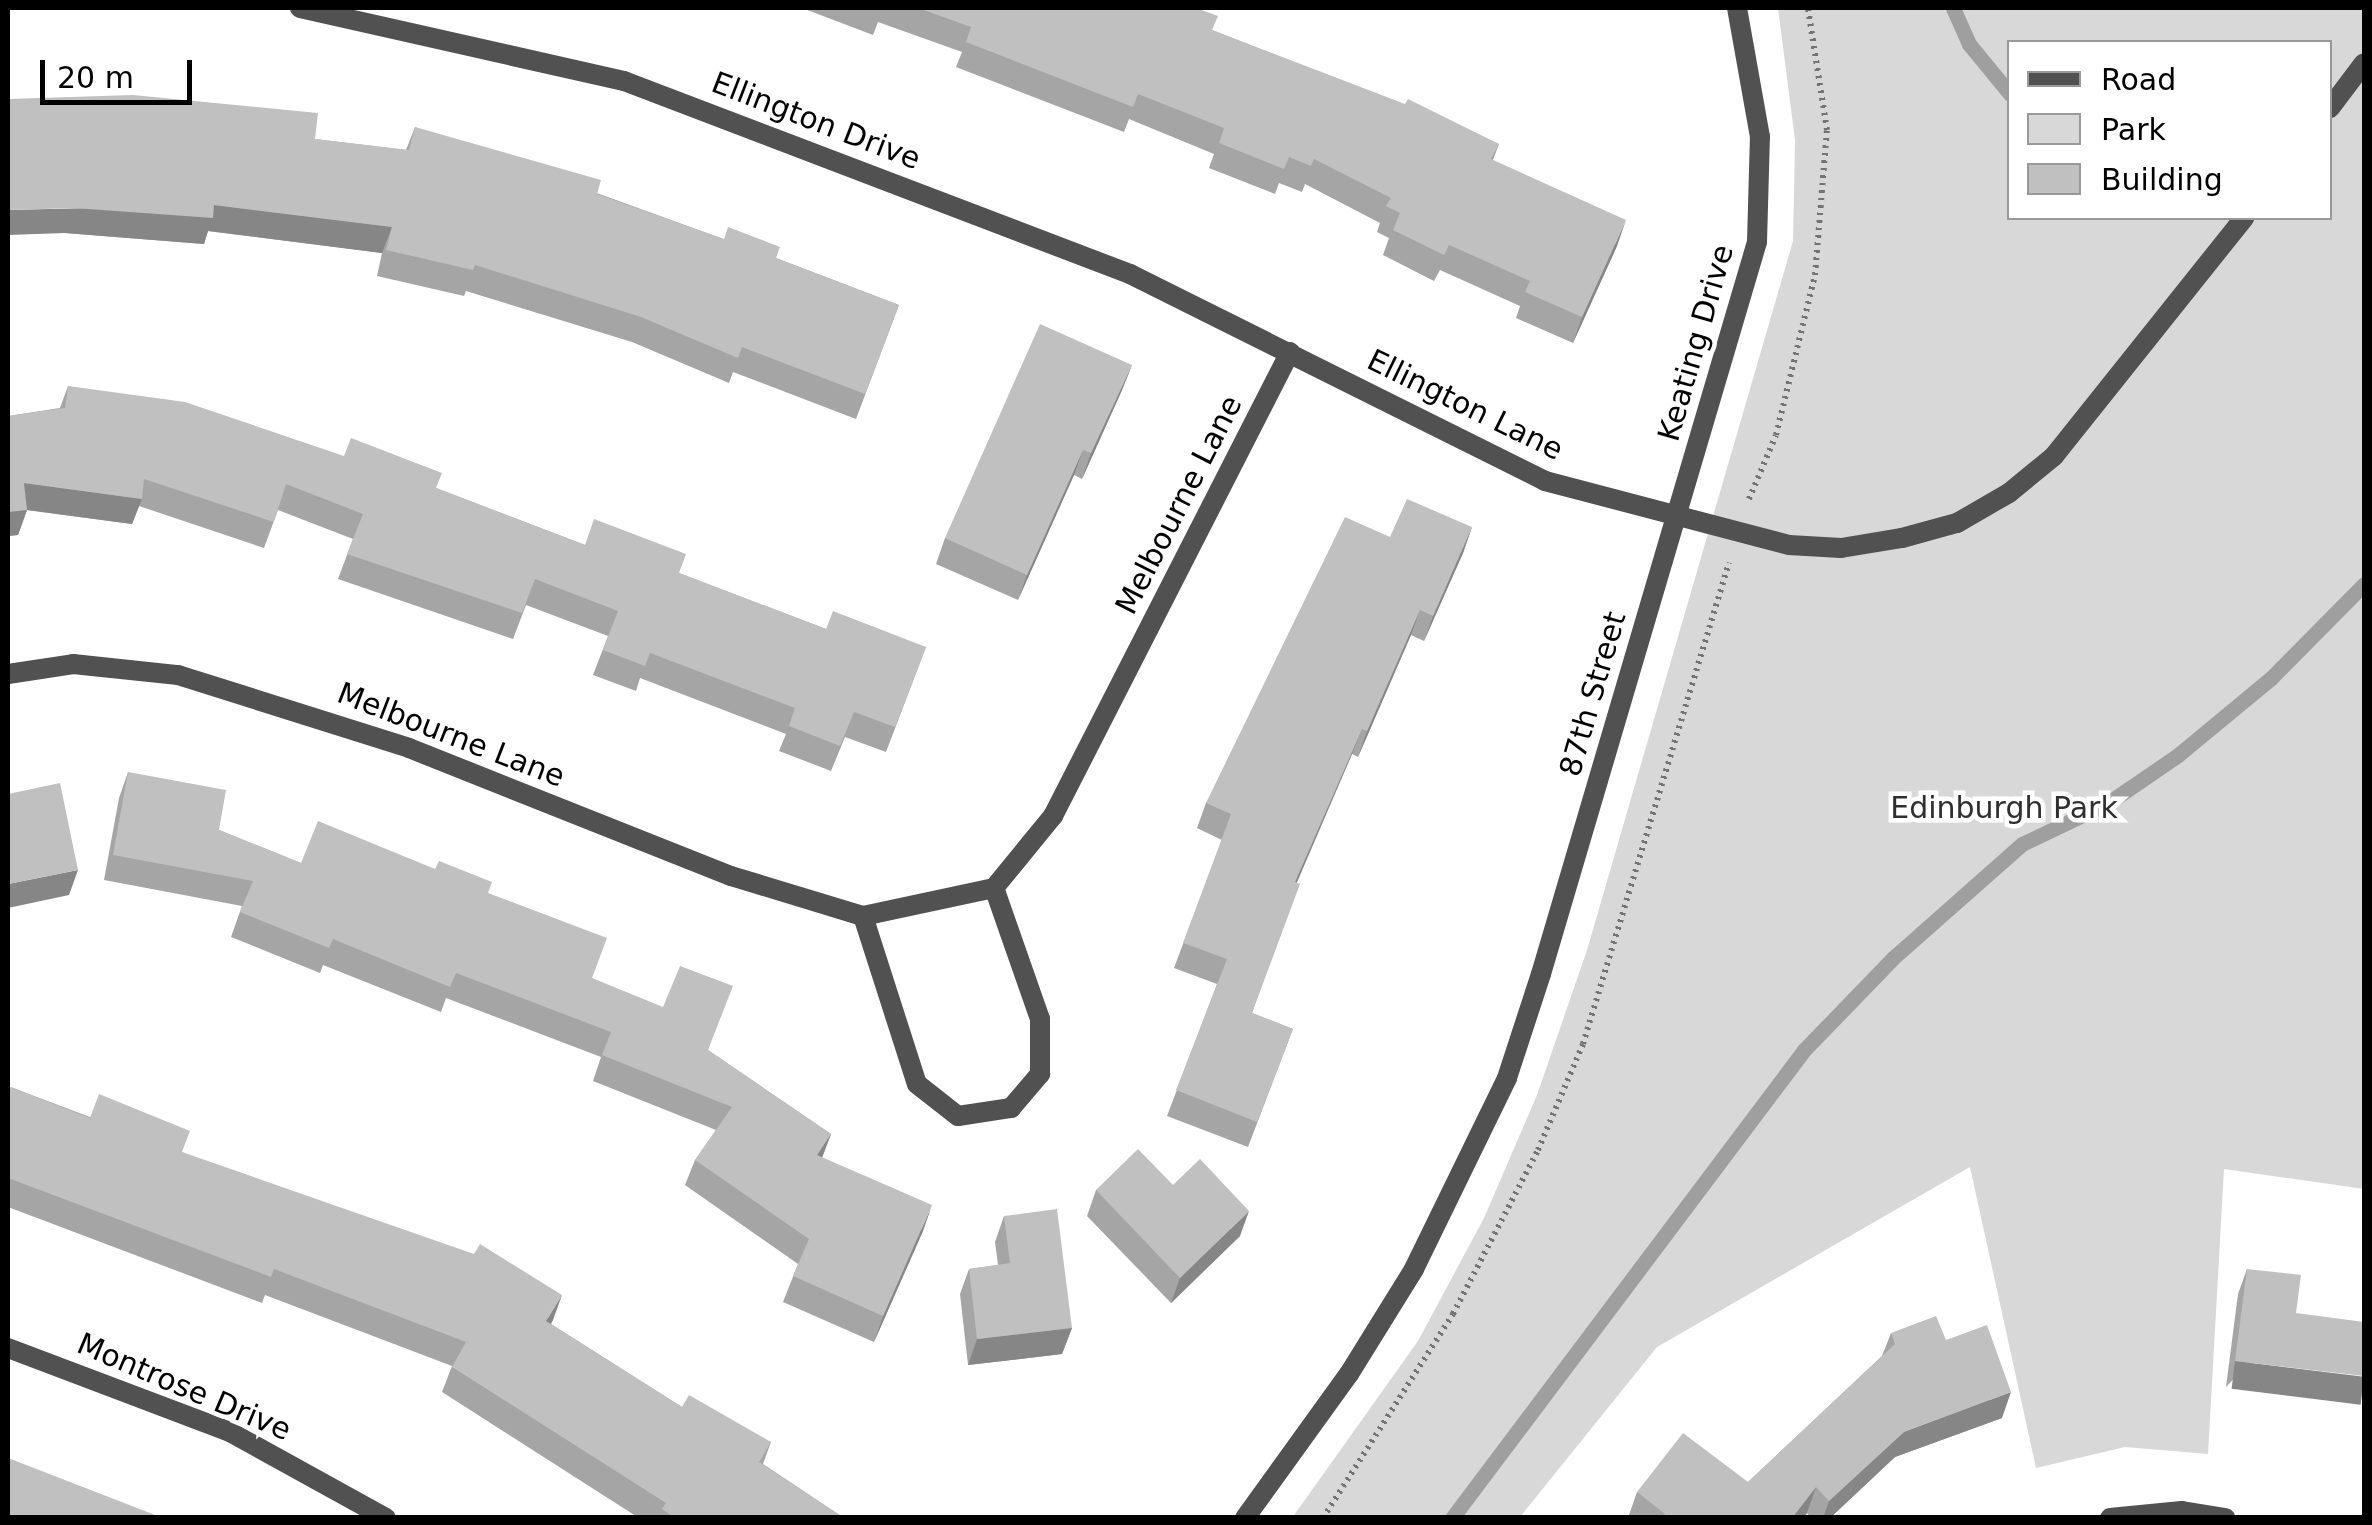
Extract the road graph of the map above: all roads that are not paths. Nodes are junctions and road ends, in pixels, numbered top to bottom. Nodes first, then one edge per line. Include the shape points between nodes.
1 (300, 8) edge
2 (1737, 8) edge
3 (2364, 63) edge
4 (2332, 105) edge
5 (2242, 220) edge
6 (1290, 352) junction
7 (1676, 515) junction
8 (8, 674) edge
9 (994, 888) junction
10 (863, 916) junction
11 (8, 1348) edge
12 (386, 1518) edge
13 (1245, 1518) edge
14 (2110, 1518) edge
15 (2225, 1518) edge

1 - 6 street, Ellington Drive via 624,81 1130,274
2 - 7 street, Keating Drive via 1760,137 1756,242 1731,346
3 - 4 street
5 - 7 street via 2054,456 2009,494 1957,522 1841,548 1789,546
6 - 7 street, Ellington Lane via 1545,481
6 - 9 street, Melbourne Lane via 1053,816
7 - 13 street, 87th Street via 1507,1078 1414,1269 1349,1374
8 - 10 street, Melbourne Lane via 73,664 178,675 409,748 731,876
9 - 10 street, Melbourne Lane
9 - 10 street via 1040,1019 1040,1074 1011,1108 958,1116 917,1084
11 - 12 street, Montrose Drive via 230,1432
14 - 15 street via 2182,1511

